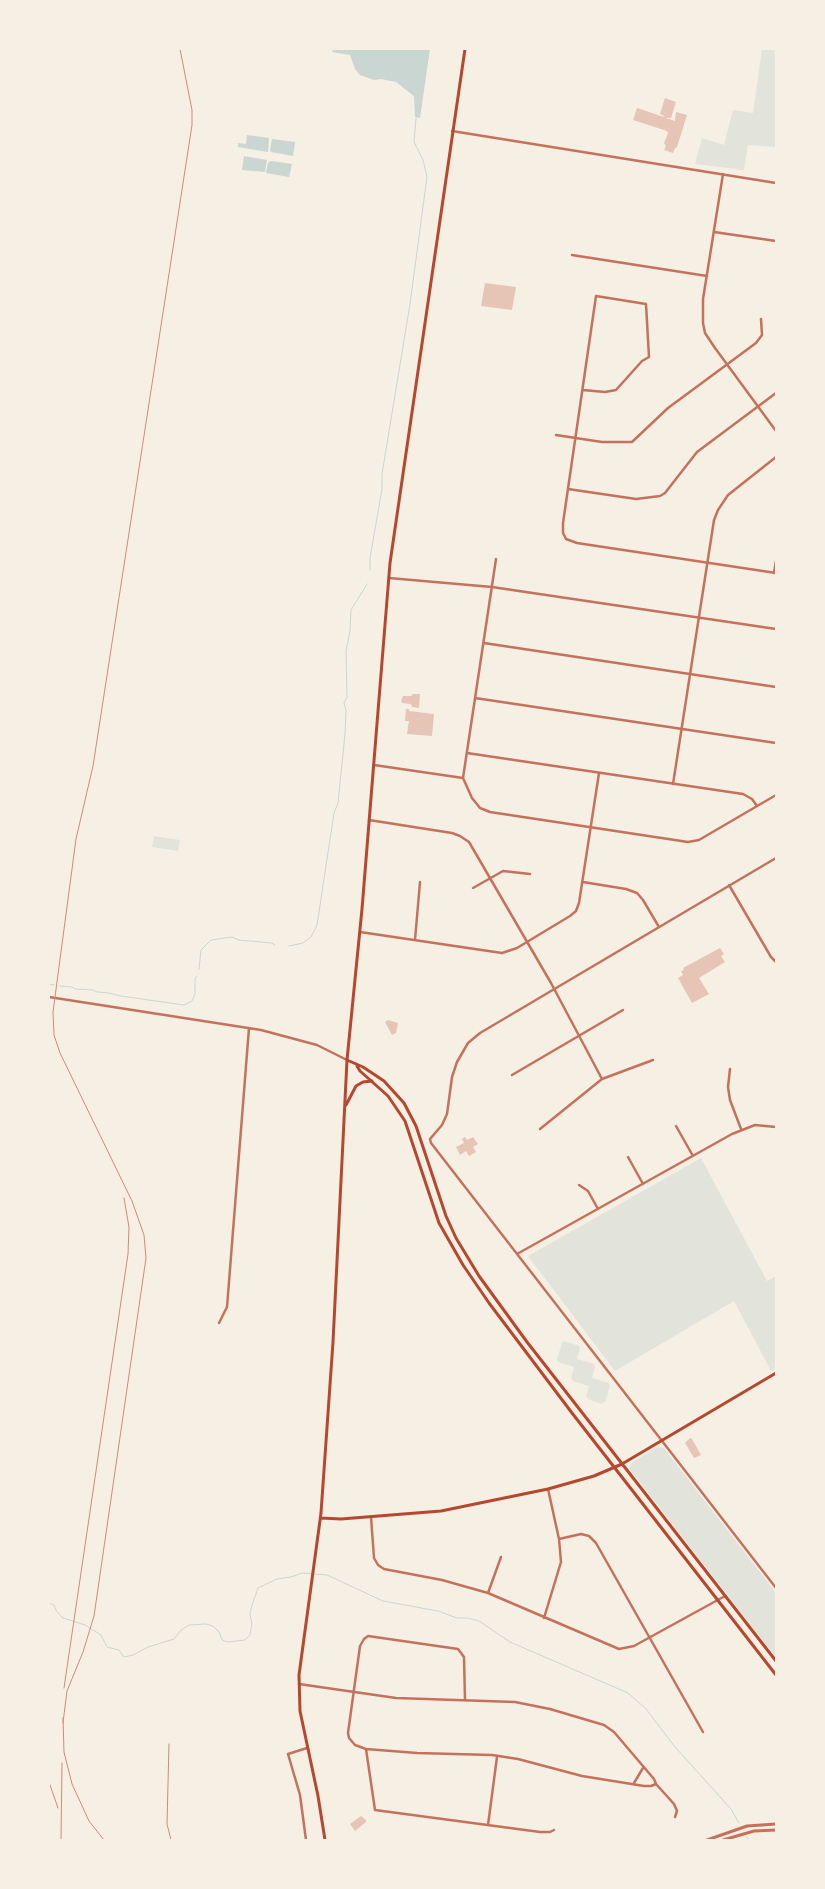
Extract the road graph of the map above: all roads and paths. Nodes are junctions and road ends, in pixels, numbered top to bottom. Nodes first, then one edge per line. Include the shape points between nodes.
1 (465, 49) edge
2 (452, 132) junction
3 (723, 174) junction
4 (776, 183) edge
5 (714, 232) junction
6 (776, 241) edge
7 (572, 255) dead end
8 (707, 276) junction
9 (760, 319) dead end
10 (727, 365) junction
11 (583, 390) junction
12 (776, 393) edge
13 (758, 407) junction
14 (776, 431) edge
15 (556, 436) dead end
16 (576, 438) junction
17 (776, 457) edge
18 (568, 489) junction
19 (496, 560) dead end
20 (776, 561) edge
21 (706, 563) junction
22 (775, 573) edge
23 (389, 578) junction
24 (492, 587) junction
25 (698, 617) junction
26 (776, 629) edge
27 (483, 642) junction
28 (690, 673) junction
29 (776, 687) edge
30 (475, 698) junction
31 (681, 729) junction
32 (776, 743) edge
33 (466, 753) junction
34 (374, 765) junction
35 (599, 773) junction
36 (463, 778) junction
37 (673, 784) junction
38 (776, 795) edge
39 (757, 806) junction
40 (369, 820) junction
41 (591, 828) junction
42 (776, 858) edge
43 (530, 874) dead end
44 (490, 878) junction
45 (420, 882) dead end
46 (583, 882) junction
47 (729, 885) junction
48 (473, 888) dead end
49 (659, 927) junction
50 (360, 932) junction
51 (416, 940) junction
52 (528, 942) junction
53 (776, 962) edge
54 (554, 988) junction
55 (49, 997) edge
56 (623, 1010) dead end
57 (249, 1028) junction
58 (578, 1036) junction
59 (347, 1060) junction
60 (653, 1060) dead end
61 (357, 1066) junction
62 (730, 1069) dead end
63 (512, 1076) dead end
64 (602, 1080) junction
65 (374, 1081) junction
66 (344, 1110) junction
67 (676, 1126) dead end
68 (776, 1127) edge
69 (540, 1129) dead end
70 (742, 1130) junction
71 (693, 1156) junction
72 (628, 1157) dead end
73 (643, 1184) junction
74 (579, 1185) dead end
75 (598, 1209) junction
76 (517, 1254) junction
77 (219, 1323) dead end
78 (776, 1373) edge
79 (661, 1440) junction
80 (622, 1464) junction
81 (614, 1468) junction
82 (548, 1489) junction
83 (371, 1517) junction
84 (321, 1518) junction
85 (559, 1539) junction
86 (501, 1557) dead end
87 (776, 1588) edge
88 (488, 1593) junction
89 (725, 1596) junction
90 (718, 1600) junction
91 (544, 1618) junction
92 (650, 1637) junction
93 (776, 1662) edge
94 (776, 1675) edge
95 (299, 1684) junction
96 (354, 1692) junction
97 (465, 1700) junction
98 (703, 1732) dead end
99 (307, 1748) junction
100 (366, 1749) junction
101 (498, 1756) junction
102 (643, 1768) junction
103 (634, 1784) junction
104 (656, 1784) junction
105 (676, 1817) dead end
106 (776, 1824) edge
107 (488, 1825) junction
108 (554, 1830) dead end
109 (776, 1830) edge
110 (306, 1840) edge
111 (324, 1840) edge
112 (707, 1840) edge
113 (723, 1840) edge

1 - 2 main road
2 - 3 street
2 - 23 main road
3 - 4 street
3 - 5 street
5 - 6 street
5 - 8 street
7 - 8 street
8 - 10 street via 702,323 708,338
9 - 10 street via 762,330 758,341
10 - 13 street
10 - 16 street via 668,408 632,442
11 - 11 street via 596,296 646,304 649,357 616,390
11 - 16 street
12 - 13 street
13 - 14 street
13 - 18 street via 697,452 660,496 636,499
15 - 16 street
16 - 18 street
17 - 21 street via 734,489 721,504 712,525
18 - 21 street via 563,522 564,537 568,540
19 - 24 street
20 - 22 street
21 - 22 street
21 - 25 street
23 - 24 street
23 - 34 main road
24 - 25 street
24 - 27 street
25 - 26 street
25 - 28 street
27 - 28 street
27 - 30 street
28 - 29 street
28 - 31 street
30 - 31 street
30 - 33 street
31 - 32 street
31 - 37 street
33 - 35 street
33 - 36 street
34 - 36 street
34 - 40 main road
35 - 37 street
35 - 41 street
36 - 41 street via 474,802 486,811
37 - 39 street via 743,794
38 - 39 street
39 - 41 street via 696,841
40 - 44 street via 460,836 470,844
40 - 50 main road
41 - 46 street
42 - 47 street
43 - 44 street via 505,871
44 - 48 street
44 - 52 street
45 - 51 street
46 - 49 street via 637,893
46 - 52 street via 576,911
47 - 49 street
47 - 53 street
49 - 54 street
50 - 51 street
50 - 59 main road
51 - 52 street via 502,953
52 - 54 street
54 - 58 street
54 - 76 street via 486,1028 468,1044 454,1070 444,1120 430,1139
55 - 57 street
56 - 58 street
57 - 59 street via 317,1046
57 - 77 street via 227,1307
58 - 63 street
58 - 64 street
59 - 61 main road
59 - 66 main road
60 - 64 street
61 - 65 main road
61 - 80 main road via 384,1081 404,1103 416,1126 446,1216 465,1254
62 - 70 street via 730,1100
64 - 69 street
65 - 66 main road via 356,1086
65 - 81 main road via 396,1105 405,1121 439,1221 463,1265
66 - 84 main road
67 - 71 street
68 - 70 street via 755,1125
70 - 71 street
71 - 73 street
72 - 73 street
73 - 75 street
74 - 75 street via 586,1188
75 - 76 street
76 - 79 street
78 - 79 main road
79 - 80 main road
79 - 87 street
80 - 81 main road
80 - 89 main road
81 - 82 main road
81 - 90 main road
82 - 83 main road via 441,1511
82 - 85 street
83 - 84 main road
83 - 88 street via 375,1560 380,1567
84 - 95 main road
85 - 91 street via 561,1568
85 - 92 street via 581,1534 594,1540
86 - 88 street
88 - 91 street
89 - 90 street
89 - 93 main road
90 - 92 street
90 - 94 main road
91 - 92 street via 619,1649 634,1646
92 - 98 street
95 - 96 street
95 - 99 main road
96 - 97 street via 421,1700
96 - 97 street via 360,1646 371,1636 458,1649 464,1657
96 - 100 street via 348,1735 355,1745
97 - 102 street via 534,1705 604,1724
99 - 110 street via 288,1754 300,1795
99 - 111 main road
100 - 101 street
100 - 107 street via 375,1810
101 - 103 street via 582,1776
101 - 107 street
102 - 103 street
102 - 104 street
103 - 104 street
104 - 105 street via 676,1807
106 - 112 street via 747,1826
107 - 108 street via 546,1833
109 - 113 street via 754,1831

